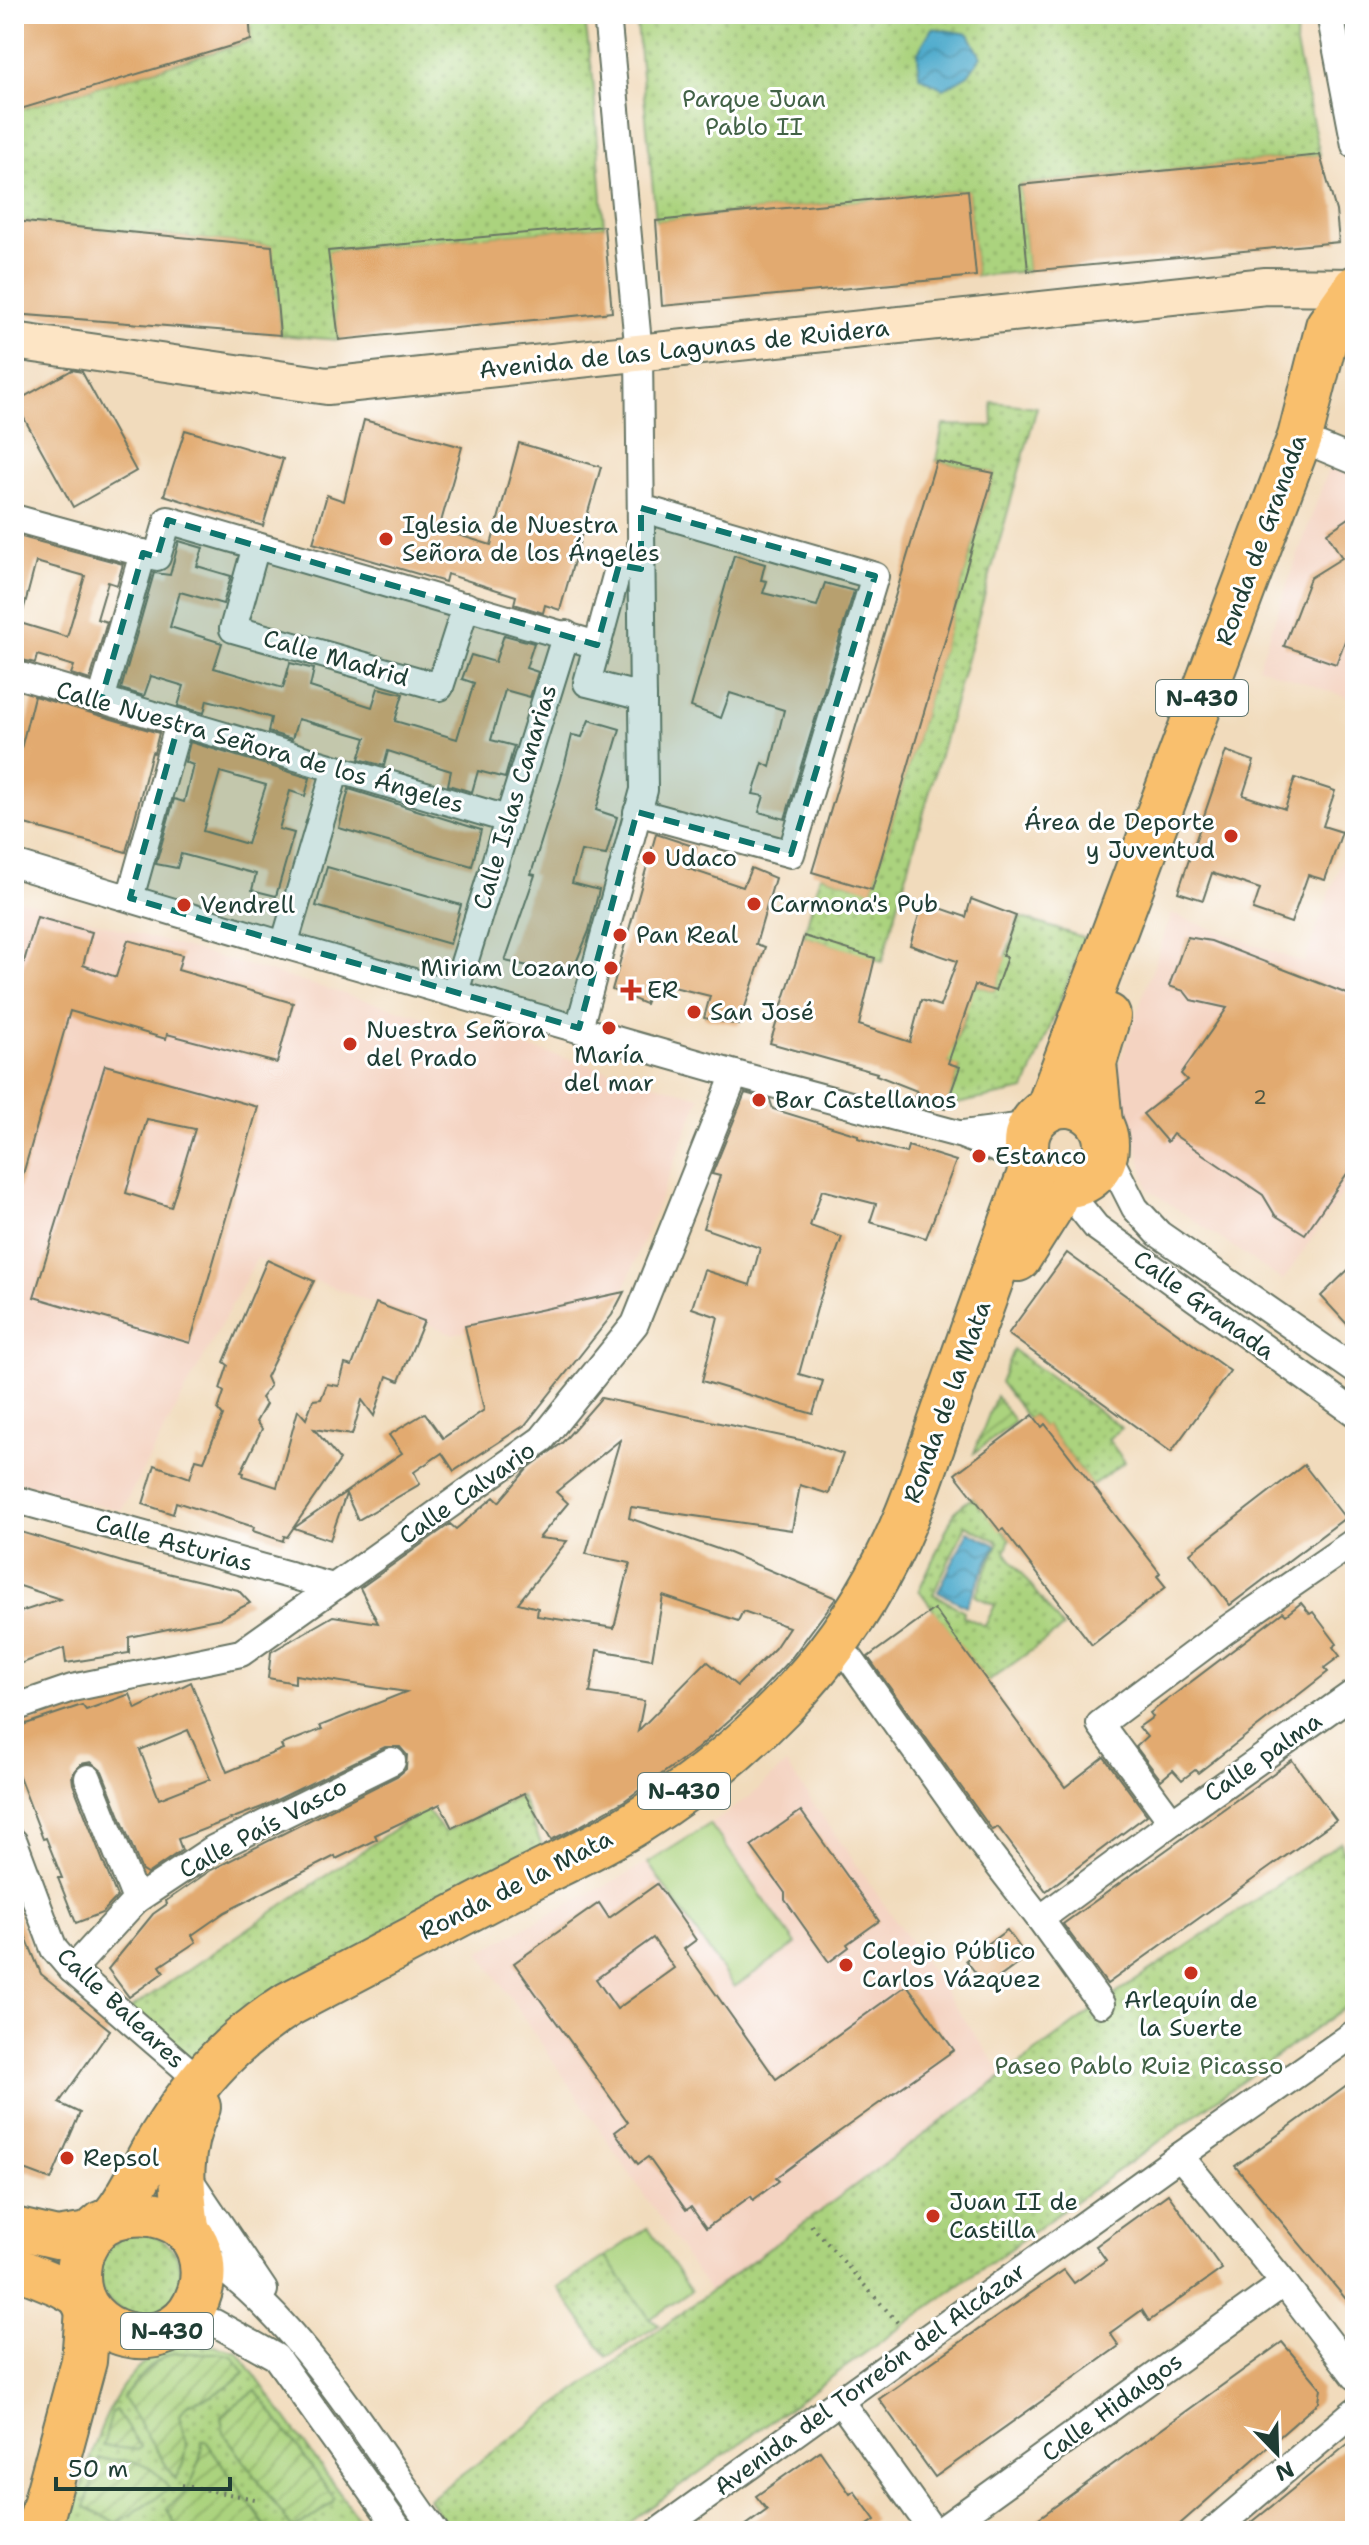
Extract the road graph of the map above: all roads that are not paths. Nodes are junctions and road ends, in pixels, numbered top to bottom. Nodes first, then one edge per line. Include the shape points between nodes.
1 (607, 14) edge
2 (1330, 14) edge
3 (1355, 145) edge
4 (1355, 288) edge
5 (1355, 319) edge
6 (14, 341) edge
7 (639, 354) junction
8 (1314, 444) junction
9 (1355, 461) edge
10 (641, 508) junction
11 (14, 518) edge
12 (256, 546) junction
13 (143, 553) junction
14 (641, 569) junction
15 (466, 606) junction
16 (566, 634) junction
17 (597, 645) junction
18 (16, 684) edge
19 (643, 697) junction
20 (101, 700) junction
21 (179, 723) junction
22 (336, 769) junction
23 (637, 812) junction
24 (507, 819) junction
25 (14, 864) edge
26 (130, 898) junction
27 (284, 945) junction
28 (455, 992) junction
29 (579, 1028) junction
30 (735, 1074) junction
31 (962, 1135) junction
32 (1103, 1137) junction
33 (1044, 1156) junction
34 (1355, 1370) edge
35 (1355, 1413) edge
36 (14, 1499) edge
37 (1355, 1541) edge
38 (333, 1587) junction
39 (851, 1660) junction
40 (1355, 1692) edge
41 (14, 1708) edge
42 (392, 1761) dead end
43 (88, 1778) dead end
44 (1172, 1822) junction
45 (14, 1842) edge
46 (136, 1900) junction
47 (1040, 1919) junction
48 (72, 1970) junction
49 (1101, 2004) dead end
50 (1355, 2033) edge
51 (199, 2080) junction
52 (1180, 2156) junction
53 (181, 2163) junction
54 (104, 2225) junction
55 (14, 2228) edge
56 (194, 2242) junction
57 (14, 2267) edge
58 (1284, 2283) junction
59 (85, 2304) junction
60 (161, 2330) junction
61 (301, 2343) junction
62 (1355, 2376) edge
63 (840, 2401) junction
64 (1355, 2411) edge
65 (1217, 2530) edge
66 (38, 2531) edge
67 (58, 2531) edge
68 (400, 2531) edge
69 (435, 2531) edge
70 (659, 2531) edge
71 (933, 2531) edge
72 (940, 2531) edge

1 - 7 street
2 - 3 street
4 - 7 main road, Avenida de las Lagunas de Ruidera via 1266,286
4 - 33 highway, Ronda de Granada / N-430 via 1328,326 1300,437
5 - 8 highway, Ronda de Granada / N-430 via 1345,333
6 - 7 main road, Avenida de las Lagunas de Ruidera via 327,386
7 - 10 street
8 - 9 street
8 - 32 highway, Ronda de Granada / N-430 via 1119,980 1094,1063
10 - 14 street
10 - 23 street via 875,576 791,854
11 - 13 street
12 - 13 street via 168,520 157,557
12 - 15 street
12 - 15 street, Calle Madrid via 233,629 440,687
13 - 20 street
14 - 17 street via 619,565
14 - 19 street
15 - 16 street
16 - 17 street
16 - 24 street, Calle Islas Canarias
17 - 19 street via 587,683
18 - 20 street, Calle Nuestra Señora de los Ángeles
19 - 23 street via 644,790
20 - 21 street, Calle Nuestra Señora de los Ángeles
21 - 22 street, Calle Nuestra Señora de los Ángeles
21 - 26 street
22 - 24 street, Calle Nuestra Señora de los Ángeles
22 - 27 street
23 - 29 street
24 - 28 street, Calle Islas Canarias
25 - 26 street
26 - 27 street
27 - 28 street
28 - 29 street
29 - 30 street
30 - 31 street
30 - 38 street, Calle Calvario via 635,1324 542,1439
31 - 33 street
31 - 33 street
32 - 33 highway via 1101,1165 1078,1184
32 - 33 highway via 1089,1113 1062,1106
32 - 34 street, Calle Granada via 1135,1208 1159,1234
33 - 35 street, Calle Granada via 1096,1227
33 - 39 highway, Ronda de la Mata / N-430 via 1049,1210 1020,1252 910,1565
33 - 51 highway, Ronda de la Mata / N-430 via 1003,1242 888,1557 841,1638 788,1700 691,1787 635,1824 289,2004 254,2027
36 - 38 street, Calle Asturias
37 - 44 street via 1100,1724
38 - 41 street, Calle Calvario via 241,1653 72,1688
39 - 47 street
39 - 53 highway, Ronda de la Mata / N-430 via 782,1738 705,1802 262,2040 232,2065 197,2109
40 - 44 street, Calle palma
42 - 46 street, Calle País Vasco via 213,1849
43 - 46 street
44 - 47 street, Calle palma
45 - 48 street, Calle Baleares via 54,1949
46 - 48 street, Calle País Vasco
47 - 49 street
48 - 51 street, Calle Baleares
50 - 52 street, Avenida del Torreón del Alcázar
51 - 54 highway, Ronda de la Mata / N-430
52 - 58 street
52 - 63 street, Avenida del Torreón del Alcázar
53 - 56 highway, Ronda de la Mata / N-430
53 - 61 street
54 - 55 main road via 57,2238
54 - 56 highway via 133,2212 153,2213 173,2220
54 - 59 highway, N-430 via 84,2246 78,2263 77,2281
56 - 60 highway, N-430 via 203,2271 201,2290 193,2308
56 - 61 street
57 - 59 main road
58 - 62 street
58 - 72 street, Calle Hidalgos
59 - 60 highway, N-430 via 98,2322 127,2336
59 - 66 highway, N-430 via 84,2361
60 - 67 highway, N-430 via 120,2353 105,2371
60 - 68 street via 194,2319 215,2323 276,2357
61 - 69 street
63 - 70 street, Avenida del Torreón del Alcázar
63 - 71 street
64 - 65 street

